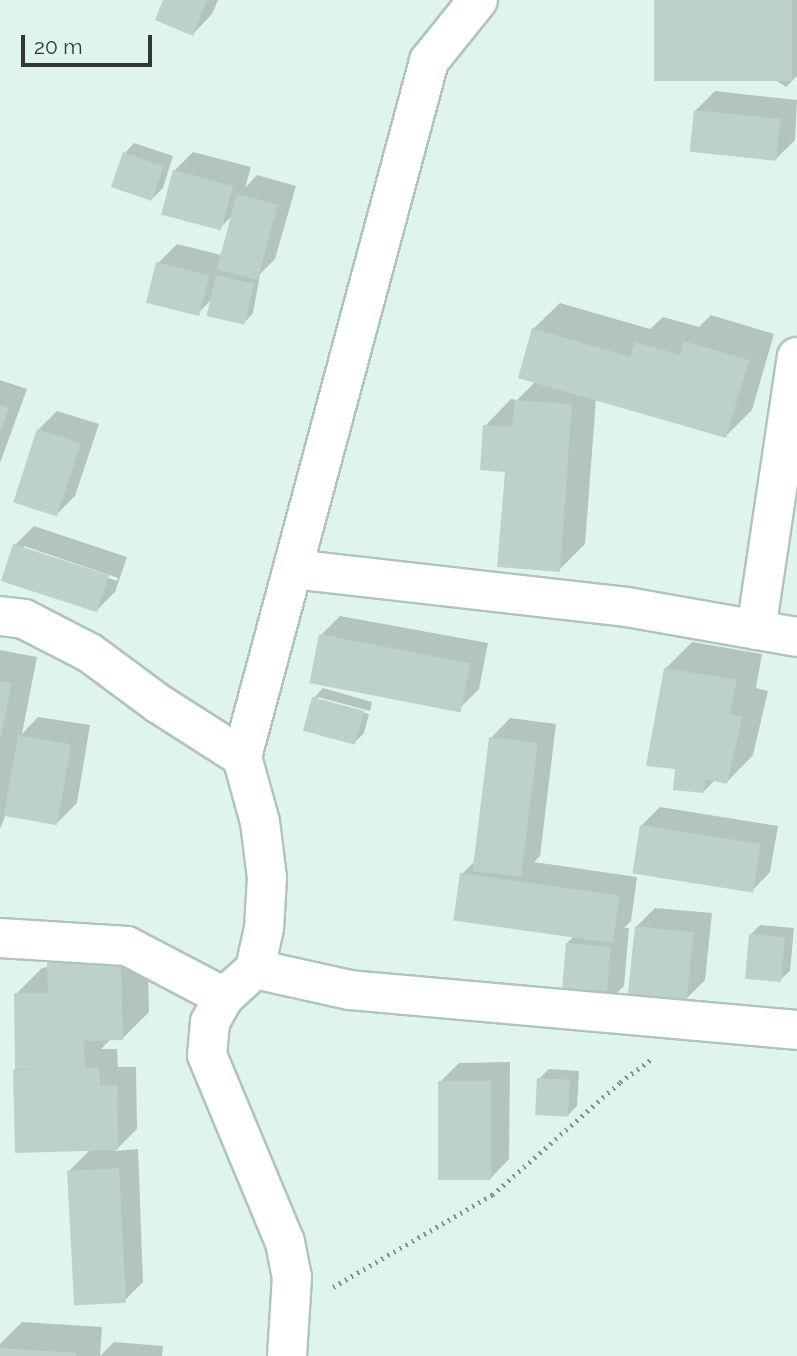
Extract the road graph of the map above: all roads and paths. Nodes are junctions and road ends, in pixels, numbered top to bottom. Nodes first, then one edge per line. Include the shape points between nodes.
1 (478, 0) edge
2 (797, 357) edge
3 (293, 569) junction
4 (0, 616) edge
5 (756, 630) junction
6 (797, 637) edge
7 (242, 758) junction
8 (0, 938) edge
9 (255, 969) junction
10 (224, 996) junction
11 (704, 1022) junction
12 (797, 1030) edge
13 (289, 1313) junction
14 (287, 1356) edge

1 - 3 street via 429,61
2 - 5 street
3 - 5 street via 627,607
3 - 7 street
4 - 7 street via 24,619 90,653
5 - 6 street
7 - 9 street via 260,822 267,878 264,928
8 - 10 street via 127,946
9 - 10 street
9 - 11 street via 350,990
10 - 13 street via 210,1022 207,1055 285,1242 292,1277
11 - 12 street
11 - 13 path via 620,1082 492,1195
13 - 14 street

